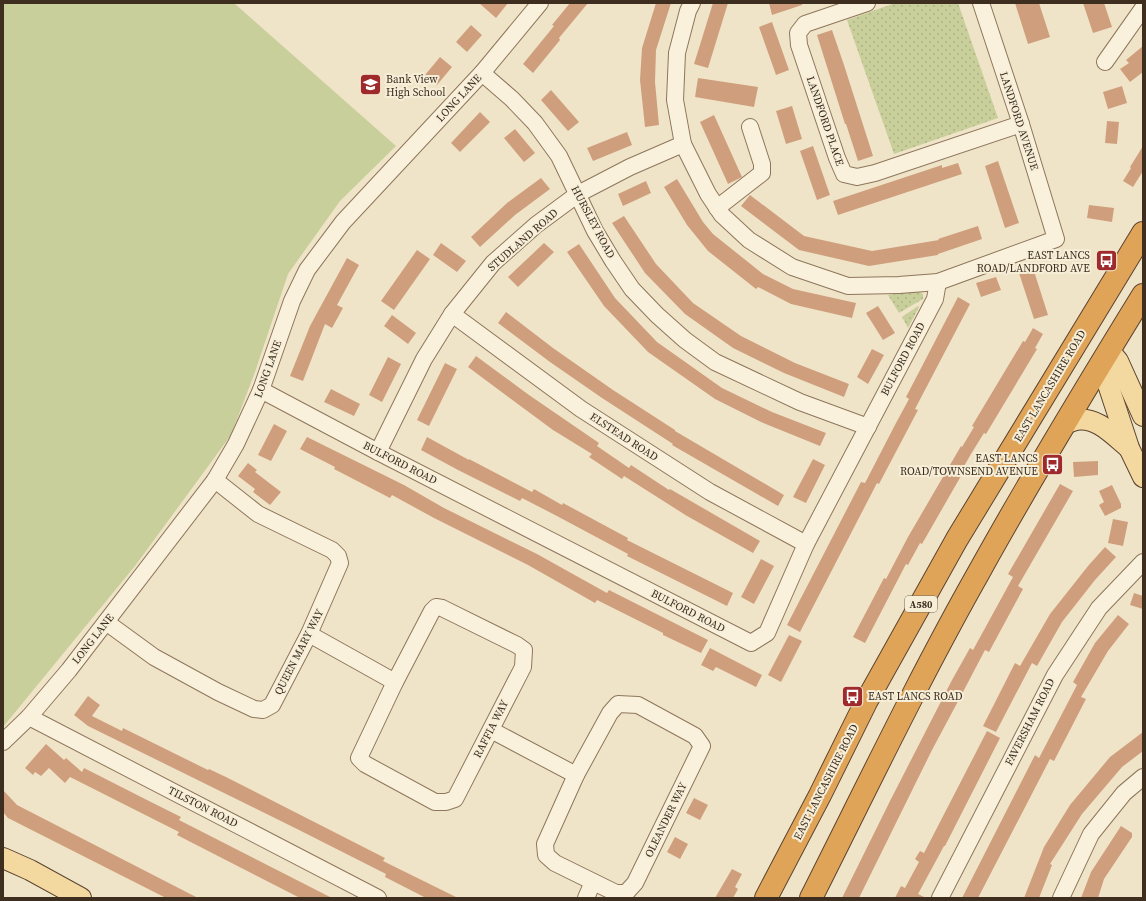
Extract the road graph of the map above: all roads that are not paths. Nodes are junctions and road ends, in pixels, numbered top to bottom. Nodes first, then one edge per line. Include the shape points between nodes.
1 (540, 3) edge
2 (692, 3) edge
3 (867, 3) edge
4 (981, 3) edge
5 (1143, 8) edge
6 (1105, 62) dead end
7 (482, 73) junction
8 (1021, 124) junction
9 (750, 127) dead end
10 (683, 144) junction
11 (578, 194) junction
12 (717, 208) junction
13 (1143, 233) edge
14 (938, 282) junction
15 (1143, 295) edge
16 (452, 314) junction
17 (1091, 318) junction
18 (1102, 354) junction
19 (1066, 361) junction
20 (261, 390) junction
21 (1143, 416) edge
22 (1064, 424) junction
23 (868, 427) junction
24 (1129, 448) junction
25 (378, 452) junction
26 (1143, 477) edge
27 (215, 480) junction
28 (806, 544) junction
29 (1143, 562) edge
30 (106, 622) junction
31 (308, 634) junction
32 (395, 682) junction
33 (29, 717) junction
34 (491, 730) junction
35 (3, 742) edge
36 (576, 775) junction
37 (1143, 777) edge
38 (3, 858) edge
39 (593, 882) junction
40 (81, 898) edge
41 (378, 898) edge
42 (586, 898) edge
43 (766, 898) edge
44 (811, 898) edge
45 (940, 898) edge
46 (1061, 898) edge

1 - 7 street, LONG LANE
2 - 10 street via 677,53 675,100
3 - 8 street, LANDFORD PLACE via 805,24 798,33 801,52 844,174 856,177 875,173
4 - 8 street, LANDFORD AVENUE
5 - 6 street
7 - 11 street, HURSLEY ROAD via 512,99 534,123 559,156
7 - 20 street, LONG LANE via 343,222 307,270 292,301
8 - 14 street, LANDFORD AVENUE via 1056,239
9 - 12 street via 762,164 762,173
10 - 11 street, STUDLAND ROAD via 630,167
10 - 12 street
11 - 16 street, STUDLAND ROAD via 536,225 493,263
11 - 23 street, HURSLEY ROAD via 595,231 632,288 685,340 715,362 800,402
12 - 14 street via 749,240 792,266 848,286
13 - 17 highway, EAST LANCASHIRE ROAD / A580
14 - 23 street, BULFORD ROAD via 935,299
15 - 18 highway
16 - 25 street, STUDLAND ROAD via 424,359
16 - 28 street, ELSTEAD ROAD via 587,413 710,492
17 - 18 highway
17 - 19 highway, EAST LANCASHIRE ROAD / A580
18 - 19 highway via 1081,353
18 - 21 main road via 1118,361
18 - 22 highway
18 - 24 main road
19 - 43 highway, EAST LANCASHIRE ROAD / A580 via 954,545 866,702
20 - 25 street, BULFORD ROAD
20 - 27 street, LONG LANE via 236,444
22 - 24 main road via 1076,420 1097,423
22 - 44 highway via 971,586 900,720
23 - 28 street, BULFORD ROAD
24 - 26 main road
25 - 28 street, BULFORD ROAD via 751,644 767,633
27 - 30 street, LONG LANE
27 - 31 street, QUEEN MARY WAY via 258,514 332,550 338,556 340,563
29 - 45 street, FAVERSHAM ROAD via 1100,608 1055,674
30 - 31 street, QUEEN MARY WAY via 154,658 218,692 254,709 263,710 272,705
30 - 33 street, LONG LANE
31 - 32 street
32 - 34 street, RAFFIA WAY via 359,758 365,764 435,802 455,799
32 - 34 street, RAFFIA WAY via 436,607 517,645 524,650 523,667
33 - 35 street, LONG LANE
33 - 41 street, TILSTON ROAD
34 - 36 street
36 - 39 street, OLEANDER WAY via 545,844 546,855 555,863
36 - 39 street, OLEANDER WAY via 610,713 618,704 638,705 695,736 702,746 635,883 626,892 616,893
37 - 46 street via 1124,794 1091,834
38 - 40 main road
39 - 42 street

